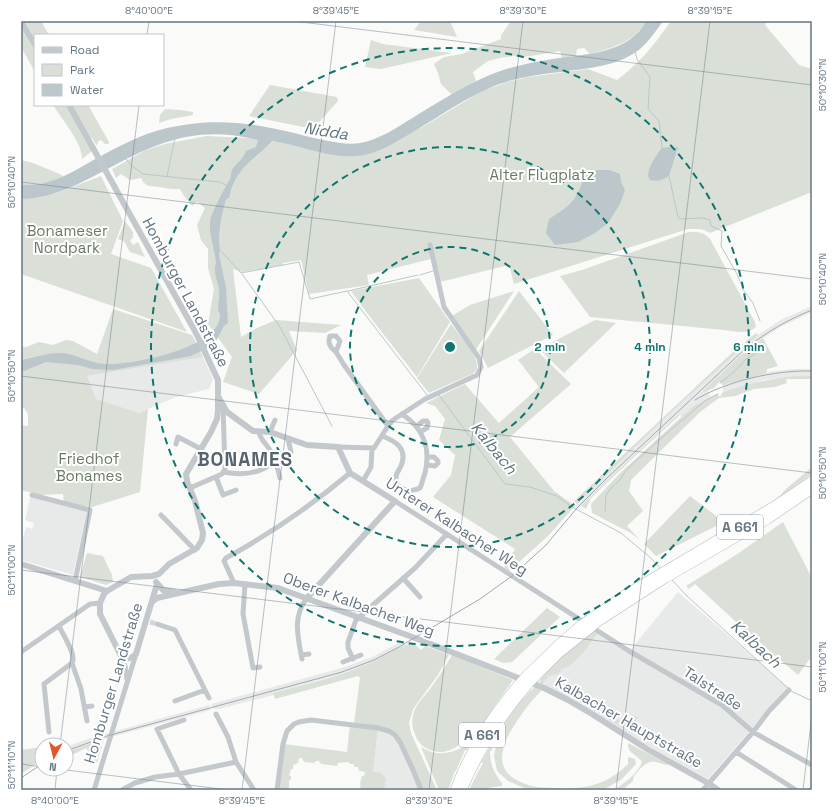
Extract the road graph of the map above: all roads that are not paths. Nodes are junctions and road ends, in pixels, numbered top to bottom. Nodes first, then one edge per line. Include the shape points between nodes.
1 (21, 21) edge
2 (34, 42) edge
3 (70, 106) edge
4 (430, 245) dead end
5 (336, 352) dead end
6 (220, 412) junction
7 (402, 414) junction
8 (274, 420) dead end
9 (388, 426) junction
10 (417, 426) junction
11 (259, 432) junction
12 (270, 432) junction
13 (420, 432) junction
14 (382, 436) junction
15 (288, 439) junction
16 (176, 444) dead end
17 (338, 447) junction
18 (372, 448) junction
19 (201, 449) junction
20 (428, 457) junction
21 (276, 462) junction
22 (427, 464) junction
23 (224, 472) junction
24 (350, 473) junction
25 (216, 477) junction
26 (280, 478) dead end
27 (363, 481) junction
28 (812, 481) edge
29 (190, 488) junction
30 (236, 490) dead end
31 (812, 490) edge
32 (32, 495) dead end
33 (395, 501) junction
34 (160, 515) dead end
35 (447, 534) junction
36 (195, 550) junction
37 (21, 564) edge
38 (671, 570) junction
39 (152, 576) junction
40 (404, 578) junction
41 (75, 580) junction
42 (234, 583) junction
43 (157, 584) junction
44 (245, 584) junction
45 (107, 590) junction
46 (178, 592) junction
47 (420, 597) dead end
48 (307, 598) junction
49 (152, 602) junction
50 (100, 603) junction
51 (359, 617) junction
52 (157, 624) tunnel mouth
53 (59, 626) junction
54 (599, 632) joint
55 (21, 652) edge
56 (136, 654) junction
57 (309, 654) dead end
58 (361, 655) dead end
59 (121, 656) junction
60 (353, 659) junction
61 (343, 662) dead end
62 (72, 663) junction
63 (260, 667) dead end
64 (526, 681) junction
65 (128, 682) junction
66 (205, 690) junction
67 (789, 690) dead end
68 (209, 698) dead end
69 (175, 701) dead end
70 (92, 706) dead end
71 (85, 707) junction
72 (216, 714) dead end
73 (184, 720) dead end
74 (87, 721) dead end
75 (48, 726) junction
76 (42, 727) dead end
77 (49, 732) dead end
78 (753, 732) junction
79 (736, 752) junction
80 (236, 762) junction
81 (812, 765) edge
82 (180, 774) junction
83 (708, 783) junction
84 (94, 790) edge
85 (122, 790) edge
86 (191, 790) edge
87 (254, 790) edge
88 (277, 790) edge
89 (420, 790) edge
90 (455, 790) edge
91 (462, 790) edge
92 (703, 790) edge
93 (718, 790) edge
94 (796, 790) edge

1 - 2 street
3 - 6 street, Homburger Landstraße via 198,336 218,383
4 - 7 street via 444,307 476,353 481,367 472,379 429,397
5 - 9 street
6 - 11 street via 227,412 253,431
6 - 19 street
6 - 23 street, Homburger Landstraße
7 - 9 street
7 - 10 street
8 - 12 street
9 - 14 street
10 - 13 street
10 - 13 street via 423,421 428,423 427,428
11 - 12 street
11 - 21 street
12 - 15 street
13 - 20 street
14 - 18 street via 376,447
14 - 22 street via 394,441 401,449 402,461 396,478 401,488 410,491 420,488
15 - 17 street via 307,445
15 - 21 street via 292,452
16 - 19 street via 178,437
17 - 18 street
17 - 24 street
18 - 27 street via 371,467
19 - 29 street via 186,474
20 - 22 street
20 - 22 street via 434,457 438,463 435,466
21 - 23 street via 251,474
21 - 26 street
23 - 25 street
24 - 27 street, Unterer Kalbacher Weg
24 - 42 street via 316,501 226,558 224,561
25 - 29 street
25 - 30 street via 223,495
27 - 33 street, Unterer Kalbacher Weg
28 - 38 highway, A 661
29 - 36 street via 203,533 202,540
31 - 38 highway, A 661 via 768,519
32 - 41 street via 90,510
33 - 35 street, Unterer Kalbacher Weg
33 - 48 street
34 - 36 street
35 - 40 street
35 - 54 street, Unterer Kalbacher Weg
36 - 39 street
37 - 41 street
38 - 64 highway, A 661, bridge via 584,627 558,654
39 - 43 street
39 - 45 street via 131,577
40 - 47 street
40 - 51 street
41 - 45 street
42 - 44 street, Oberer Kalbacher Weg
42 - 46 street, Oberer Kalbacher Weg
43 - 46 street, Oberer Kalbacher Weg via 163,590
43 - 49 street, Homburger Landstraße
44 - 48 street, Oberer Kalbacher Weg via 278,588
44 - 63 street via 243,614 252,668
45 - 50 street
46 - 49 street, Oberer Kalbacher Weg
48 - 51 street, Oberer Kalbacher Weg
48 - 57 street via 297,623 302,657
49 - 56 street, Homburger Landstraße
50 - 53 street via 90,604
50 - 59 street via 102,618
51 - 60 street via 348,642
51 - 64 street, Oberer Kalbacher Weg
52 - 66 street via 175,630
53 - 55 street
53 - 62 street via 74,656
54 - 78 street, Talstraße via 722,705
56 - 59 street via 129,658
56 - 65 street, Homburger Landstraße
58 - 60 street
59 - 65 street
60 - 61 street
62 - 71 street
62 - 75 street via 44,684
64 - 83 street, Kalbacher Hauptstraße via 568,700
64 - 90 highway, A 661 via 496,713 468,760
64 - 91 highway, A 661 via 491,733
65 - 84 street, Homburger Landstraße
66 - 68 street
66 - 69 street
67 - 78 street
70 - 71 street
71 - 74 street
72 - 80 street via 228,737
73 - 82 street via 157,729
75 - 76 street
75 - 77 street
78 - 79 street
78 - 81 street, Talstraße
79 - 83 street
79 - 94 street
80 - 82 street
80 - 87 street
82 - 85 street via 155,777
82 - 86 street
83 - 92 street
83 - 93 street, Kalbacher Hauptstraße
88 - 89 street via 285,735 294,724 311,720 389,731 400,742

